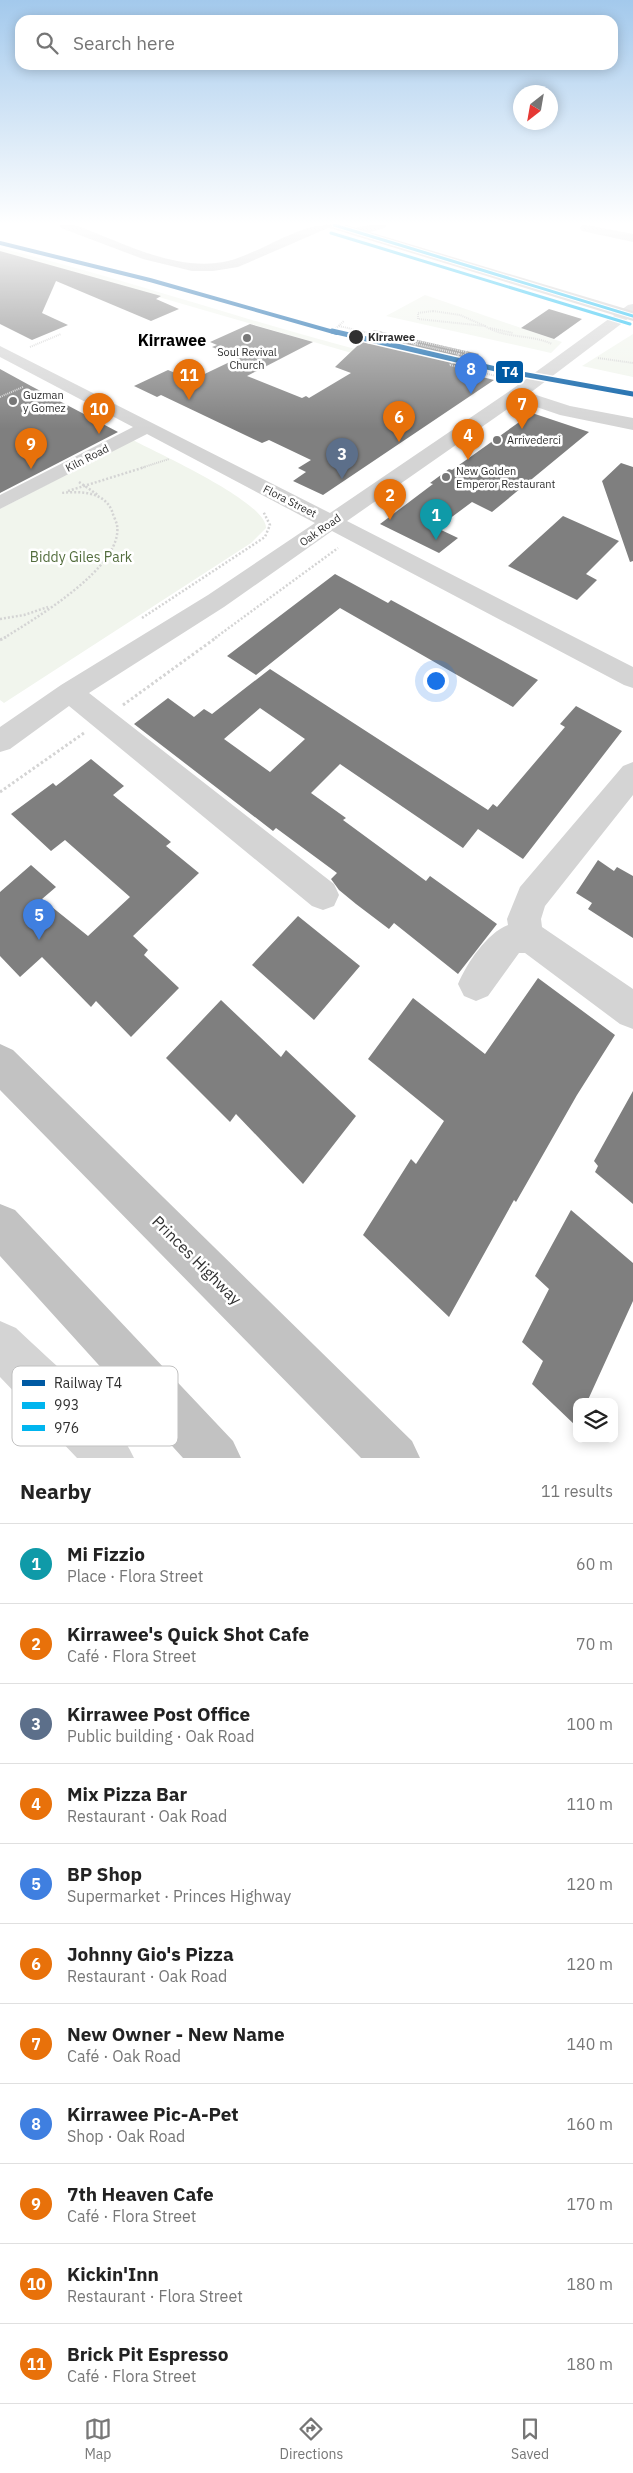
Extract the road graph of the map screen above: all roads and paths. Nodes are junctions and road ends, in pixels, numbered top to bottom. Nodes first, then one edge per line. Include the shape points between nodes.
1 (575, 293) edge
2 (631, 311) edge
3 (344, 321) dead end
4 (339, 326) junction
5 (486, 327) junction
6 (334, 330) dead end
7 (61, 334) dead end
8 (416, 344) junction
9 (552, 344) dead end
10 (25, 349) dead end
11 (0, 352) edge
12 (466, 352) junction
13 (459, 354) junction
14 (597, 358) dead end
15 (633, 363) edge
16 (512, 386) junction
17 (23, 387) dead end
18 (0, 397) edge
19 (633, 424) edge
20 (147, 427) junction
21 (173, 458) dead end
22 (59, 494) dead end
23 (101, 497) junction
24 (109, 500) dead end
25 (105, 501) junction
26 (0, 503) edge
27 (332, 522) junction
28 (341, 546) dead end
29 (108, 555) junction
30 (112, 556) dead end
31 (55, 604) junction
32 (0, 619) edge
33 (0, 640) edge
34 (633, 678) edge
35 (70, 692) junction
36 (102, 720) junction
37 (0, 741) edge
38 (633, 774) edge
39 (0, 792) edge
40 (323, 895) dead end
41 (526, 937) junction
42 (476, 984) dead end
43 (633, 1011) edge
44 (0, 1062) edge
45 (0, 1225) edge
46 (0, 1344) edge
47 (22, 1366) edge
48 (131, 1366) edge
49 (178, 1417) edge
50 (99, 1446) edge
51 (109, 1458) edge
52 (216, 1458) edge
53 (395, 1458) edge

1 - 2 main road
2 - 16 street, Oak Road via 533,381
3 - 4 path
4 - 6 path
4 - 8 path
5 - 5 path via 454,314 431,310 418,313 418,319 426,321
5 - 9 path via 498,333 535,337
7 - 10 path
8 - 12 path via 419,340
8 - 12 path via 412,348 460,359
8 - 13 path
11 - 20 street, Flora Street
12 - 13 path, bridge via 471,357
13 - 16 path, bridge via 450,365
14 - 15 path
16 - 19 street via 573,412
16 - 27 street, Oak Road
17 - 18 path
20 - 26 street, Kiln Road
20 - 27 street, Flora Street
21 - 23 path via 86,486
22 - 23 path via 85,492
23 - 25 path
24 - 25 path
25 - 29 path via 118,527 116,541
27 - 34 street, Flora Street
27 - 35 street, Oak Road via 216,601
28 - 36 path, Oak Road
29 - 30 path
29 - 31 path via 78,589
31 - 32 path via 30,614
31 - 33 path
35 - 36 street
35 - 37 street, Oak Road
36 - 39 path, Oak Road
36 - 40 street
38 - 41 street via 532,898 524,919
41 - 42 street via 508,941
41 - 43 street
44 - 53 highway, Princes Highway
45 - 48 highway
46 - 47 street
49 - 52 highway
50 - 51 street

